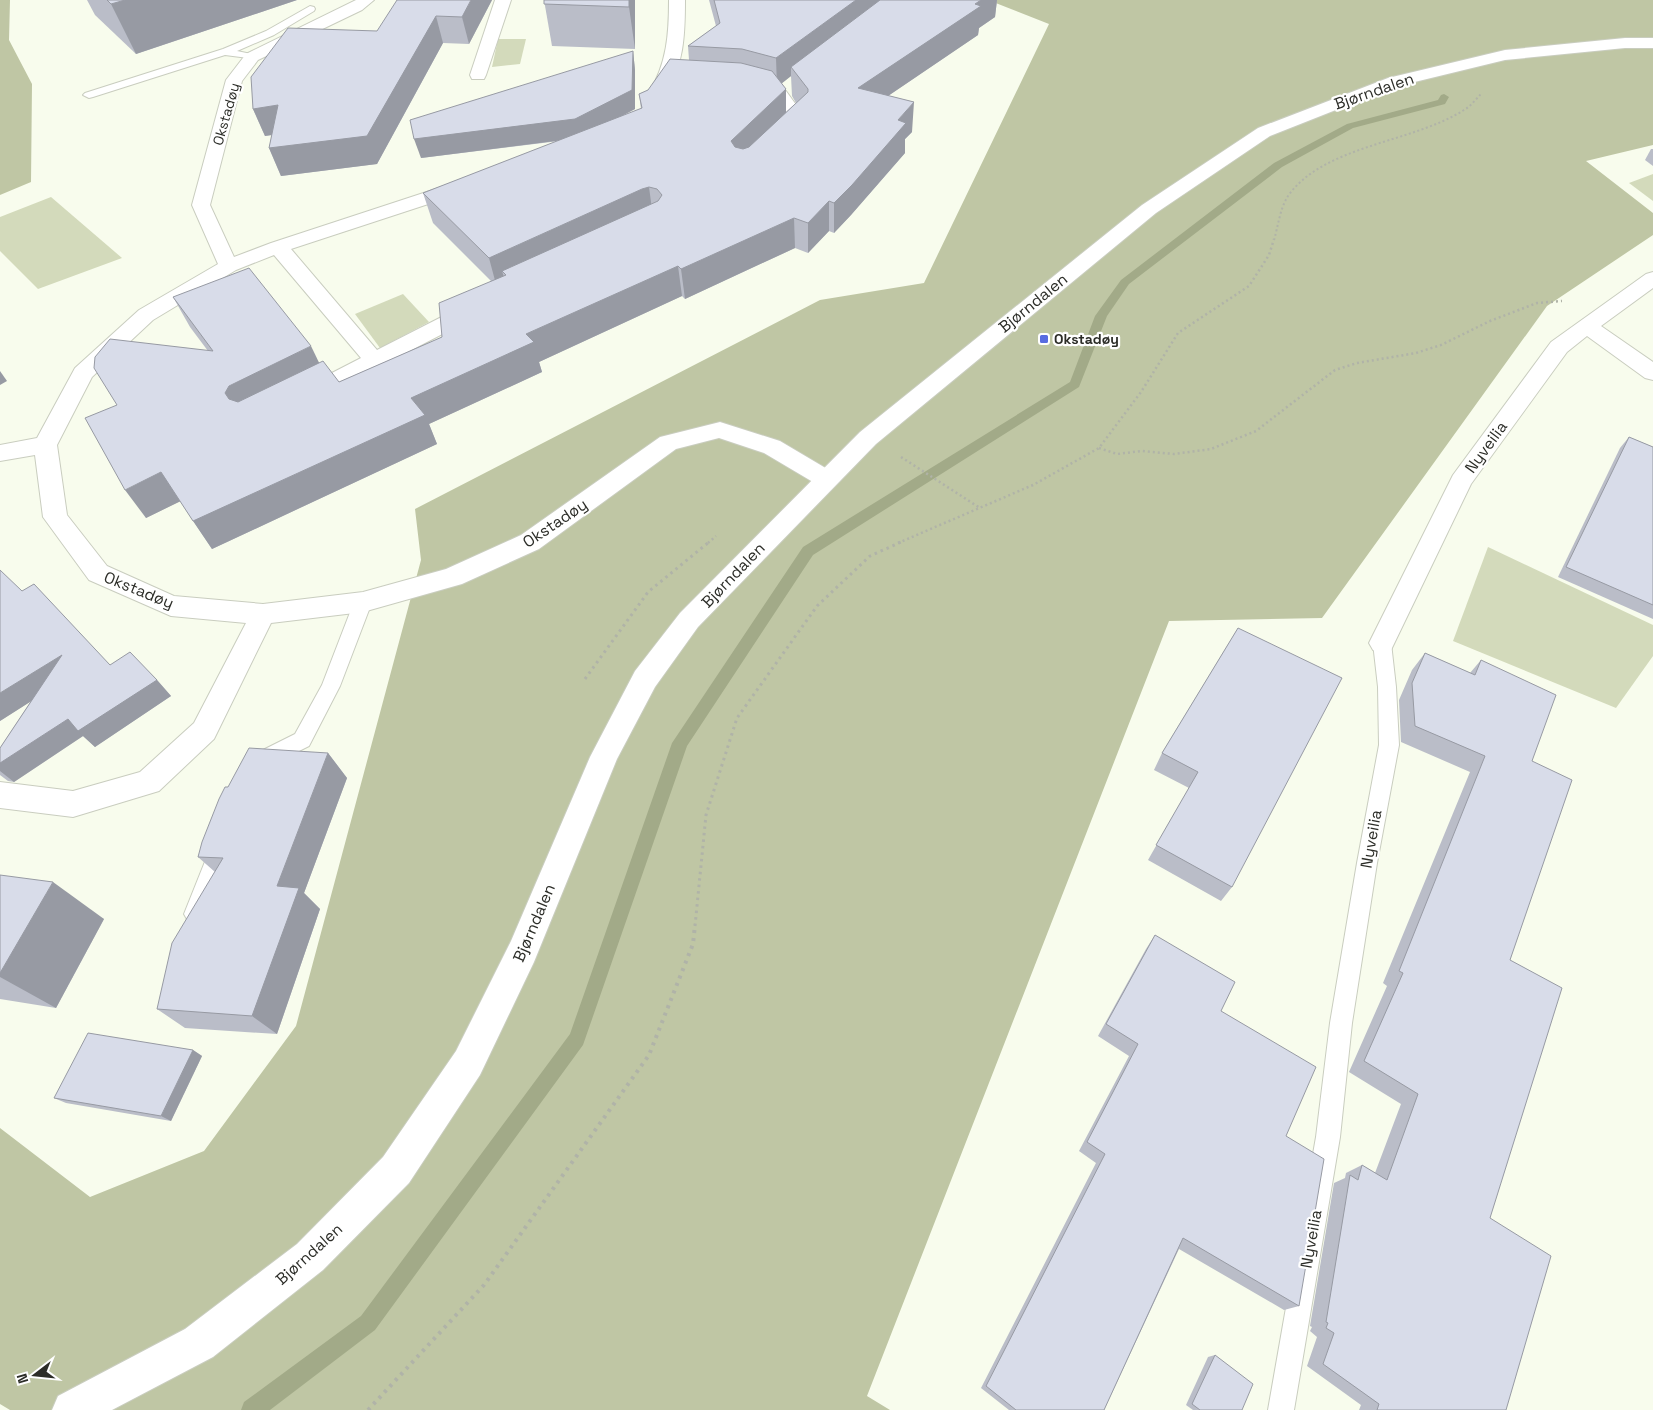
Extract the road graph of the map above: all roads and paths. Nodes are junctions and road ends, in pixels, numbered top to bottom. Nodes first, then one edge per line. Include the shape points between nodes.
1 (366, 0) edge
2 (503, 0) edge
3 (677, 0) edge
4 (310, 9) dead end
5 (1653, 44) edge
6 (224, 52) junction
7 (252, 57) junction
8 (478, 75) dead end
9 (796, 83) edge
10 (735, 84) edge
11 (1484, 91) dead end
12 (88, 95) dead end
13 (780, 95) junction
14 (649, 106) edge
15 (771, 145) edge
16 (480, 181) edge
17 (278, 247) junction
18 (229, 266) junction
19 (1653, 278) edge
20 (492, 300) edge
21 (1620, 302) junction
22 (1588, 326) junction
23 (374, 360) junction
24 (1653, 373) edge
25 (289, 404) edge
26 (45, 445) junction
27 (1099, 448) junction
28 (0, 453) edge
29 (902, 458) dead end
30 (826, 479) junction
31 (980, 508) junction
32 (720, 532) dead end
33 (363, 602) junction
34 (264, 614) junction
35 (1382, 643) joint
36 (585, 679) dead end
37 (253, 780) edge
38 (0, 795) edge
39 (228, 828) edge
40 (189, 927) edge
41 (72, 1410) edge
42 (368, 1410) edge
43 (1281, 1410) edge

1 - 7 street, Okstadøy
2 - 8 street
3 - 14 street via 676,81
4 - 6 lane via 270,33
5 - 30 street, Bjørndalen via 1624,43 1504,55 1388,83 1264,132 1149,209 868,438
6 - 7 lane
6 - 12 lane
7 - 18 street, Okstadøy via 234,80 201,205
9 - 13 street
10 - 13 street
11 - 27 path via 1466,109 1436,125 1332,162 1304,178 1287,198 1269,255 1250,286 1178,332 1141,392
13 - 15 street via 798,120
16 - 17 street
17 - 18 street
17 - 23 street
18 - 26 street via 146,315 83,373
19 - 21 street, Nyveilia
20 - 23 street
21 - 22 street, Nyveilia
21 - 27 path via 1574,300 1538,303 1416,353 1356,363 1335,370 1256,431 1211,448 1174,454 1142,451 1117,454
22 - 24 street
22 - 35 street, Nyveilia via 1559,348 1462,482
23 - 25 street
26 - 28 street
26 - 34 street, Okstadøy via 55,517 98,573 171,606
27 - 31 path via 1033,486
29 - 31 path
30 - 33 street, Okstadøy via 772,447 720,430 668,443 530,542 452,577
30 - 41 street, Bjørndalen via 689,620 645,679 604,757 523,951 468,1063 396,1170 310,1257 199,1343
31 - 42 path via 870,556 817,606 737,718 706,815 693,944 649,1055 484,1285
32 - 36 path via 648,592
33 - 34 street, Okstadøy
33 - 37 lane via 331,686 302,740 266,758
34 - 38 street via 204,731 150,782 73,804
35 - 43 lane, Nyveilia via 1389,745 1366,863 1341,1023 1328,1137
39 - 40 lane

